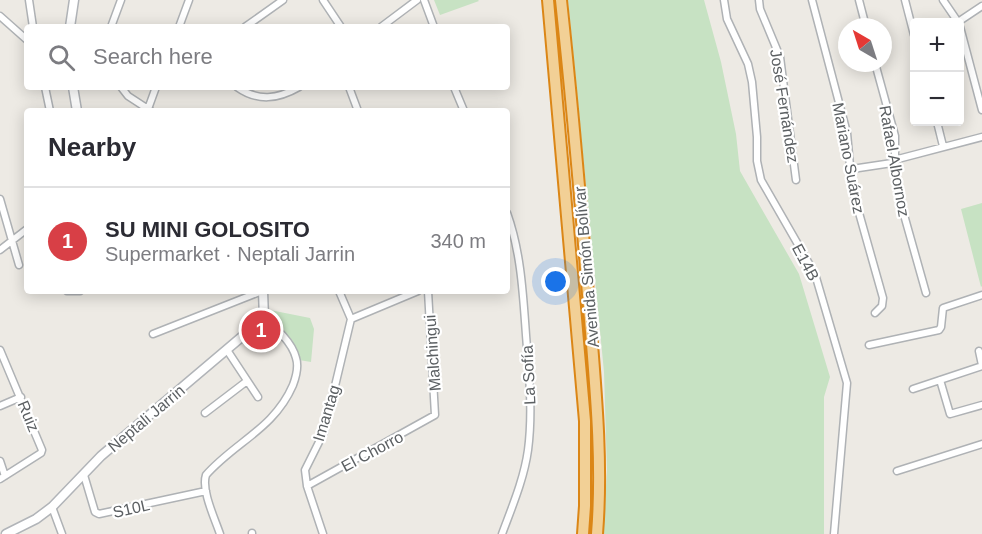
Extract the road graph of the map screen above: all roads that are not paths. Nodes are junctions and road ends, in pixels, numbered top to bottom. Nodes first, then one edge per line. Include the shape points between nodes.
1 (29, 0) edge
2 (75, 0) edge
3 (121, 0) edge
4 (189, 0) edge
5 (283, 0) edge
6 (323, 0) edge
7 (417, 0) edge
8 (424, 0) edge
9 (548, 0) edge
10 (561, 0) edge
11 (724, 0) edge
12 (759, 0) edge
13 (812, 0) edge
14 (859, 0) edge
15 (905, 0) edge
16 (943, 0) edge
17 (982, 6) edge
18 (0, 16) edge
19 (864, 18) edge
20 (910, 18) edge
21 (955, 18) edge
22 (964, 20) edge
23 (33, 24) edge
24 (71, 24) edge
25 (112, 24) edge
26 (180, 24) edge
27 (249, 24) edge
28 (339, 24) edge
29 (385, 24) edge
30 (433, 24) edge
31 (24, 37) edge
32 (964, 43) edge
33 (877, 72) edge
34 (46, 90) edge
35 (74, 90) edge
36 (123, 90) edge
37 (155, 90) edge
38 (241, 90) edge
39 (293, 90) edge
40 (350, 90) edge
41 (455, 90) edge
42 (49, 108) edge
43 (76, 108) edge
44 (147, 108) edge
45 (151, 108) edge
46 (357, 108) edge
47 (463, 108) edge
48 (982, 110) edge
49 (938, 126) edge
50 (982, 136) edge
51 (944, 146) junction
52 (896, 161) junction
53 (852, 169) junction
54 (796, 180) dead end
55 (0, 199) edge
56 (510, 223) edge
57 (24, 231) edge
58 (11, 241) junction
59 (0, 250) edge
60 (19, 265) dead end
61 (926, 293) dead end
62 (254, 294) edge
63 (262, 294) edge
64 (340, 294) edge
65 (411, 294) edge
66 (428, 294) edge
67 (982, 295) edge
68 (875, 314) dead end
69 (264, 318) junction
70 (351, 320) junction
71 (153, 334) dead end
72 (869, 345) dead end
73 (0, 350) edge
74 (227, 350) junction
75 (979, 351) dead end
76 (982, 366) edge
77 (940, 380) junction
78 (247, 381) junction
79 (913, 389) dead end
80 (21, 397) junction
81 (258, 397) dead end
82 (982, 405) edge
83 (0, 406) edge
84 (205, 413) dead end
85 (435, 415) joint
86 (982, 444) edge
87 (0, 461) edge
88 (897, 471) dead end
89 (84, 475) junction
90 (3, 478) edge
91 (307, 486) junction
92 (206, 491) junction
93 (52, 507) junction
94 (6, 534) edge
95 (62, 534) edge
96 (220, 534) edge
97 (323, 534) edge
98 (502, 534) edge
99 (583, 534) edge
100 (597, 534) edge
101 (834, 534) edge

1 - 23 street
2 - 24 street
3 - 25 street
4 - 26 street
5 - 27 street
6 - 28 street
7 - 29 street
8 - 30 street
9 - 99 highway, Avenida Simón Bolívar via 585,421
10 - 100 highway, Avenida Simón Bolívar via 597,414
11 - 101 street, E14B via 727,19 752,82 761,180 815,274 847,383
12 - 54 street, José Fernández via 780,57
13 - 53 street, Mariano Suárez via 847,133
14 - 19 street
15 - 20 street
16 - 21 street
17 - 22 street
18 - 31 street
32 - 48 street
33 - 52 street, Rafael Albornoz via 895,136
34 - 42 street
35 - 43 street
36 - 44 street
37 - 45 street
38 - 39 street via 261,98 280,97
40 - 46 street
41 - 47 street
49 - 51 street
50 - 51 street
51 - 52 street
52 - 53 street
52 - 61 street, Rafael Albornoz via 899,197
53 - 68 street, Mariano Suárez via 852,188 883,298
55 - 58 street
56 - 98 street, La Sofía via 518,249 531,421 522,480
57 - 58 street
58 - 59 street
58 - 60 street
62 - 71 street
63 - 69 street
64 - 70 street
65 - 70 street
66 - 85 street, Malchingui
67 - 72 street via 943,308 939,330
69 - 74 street, Neptali Jarrin
69 - 92 street via 291,347 296,358 295,381 269,422 206,475
70 - 91 street, Imantag via 324,432 305,470
73 - 80 street, Ruiz
74 - 78 street
74 - 89 street, Neptali Jarrin via 101,456
75 - 76 street
76 - 77 street
77 - 79 street
77 - 82 street via 950,414
78 - 81 street
78 - 84 street
80 - 83 street
80 - 90 street, Ruiz via 42,450
85 - 91 street, El Chorro
86 - 88 street
87 - 90 street
89 - 92 street, S10L via 95,512 99,514
89 - 93 street, Neptali Jarrin
91 - 97 street, Imantag
92 - 96 street
93 - 94 street, Neptali Jarrin
93 - 95 street

